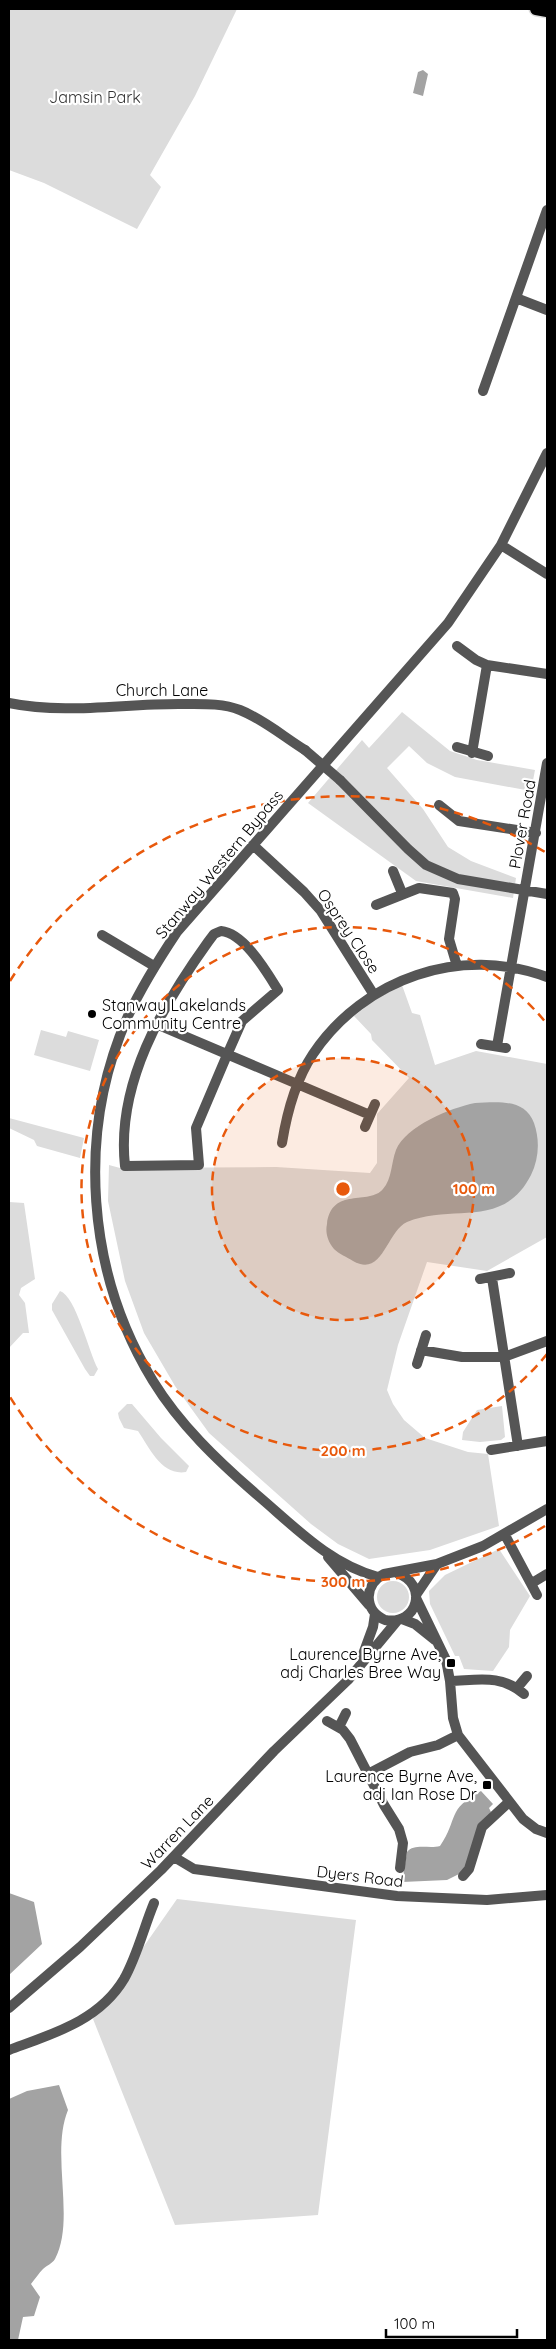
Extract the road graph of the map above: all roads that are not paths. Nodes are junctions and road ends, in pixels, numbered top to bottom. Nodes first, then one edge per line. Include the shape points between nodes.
1 (536, 9) edge
2 (547, 11) edge
3 (547, 214) edge
4 (516, 298) junction
5 (547, 310) edge
6 (483, 391) dead end
7 (547, 452) edge
8 (501, 545) junction
9 (547, 574) edge
10 (457, 646) dead end
11 (487, 665) junction
12 (547, 674) edge
13 (9, 703) edge
14 (456, 748) dead end
15 (472, 753) junction
16 (488, 756) dead end
17 (547, 763) edge
18 (546, 774) edge
19 (439, 805) dead end
20 (544, 812) edge
21 (536, 833) junction
22 (253, 845) junction
23 (393, 871) dead end
24 (526, 890) junction
25 (402, 893) junction
26 (547, 894) edge
27 (376, 904) dead end
28 (102, 935) dead end
29 (154, 966) junction
30 (456, 966) junction
31 (512, 966) junction
32 (547, 977) edge
33 (374, 995) junction
34 (156, 1024) junction
35 (481, 1044) dead end
36 (227, 1054) junction
37 (297, 1084) junction
38 (375, 1104) dead end
39 (370, 1114) junction
40 (365, 1127) dead end
41 (282, 1143) dead end
42 (510, 1273) dead end
43 (480, 1278) dead end
44 (492, 1278) junction
45 (426, 1335) dead end
46 (547, 1341) edge
47 (421, 1350) junction
48 (504, 1357) junction
49 (417, 1364) dead end
50 (547, 1441) edge
51 (518, 1446) junction
52 (491, 1450) dead end
53 (547, 1509) edge
54 (505, 1535) junction
55 (325, 1552) junction
56 (437, 1564) junction
57 (397, 1573) junction
58 (547, 1574) edge
59 (378, 1577) junction
60 (532, 1583) junction
61 (537, 1595) dead end
62 (416, 1596) junction
63 (372, 1610) junction
64 (400, 1620) junction
65 (436, 1640) junction
66 (358, 1667) junction
67 (527, 1676) dead end
68 (450, 1681) junction
69 (346, 1713) dead end
70 (327, 1721) dead end
71 (339, 1728) junction
72 (458, 1736) junction
73 (368, 1774) junction
74 (508, 1802) junction
75 (547, 1833) edge
76 (174, 1857) junction
77 (400, 1868) dead end
78 (463, 1876) dead end
79 (547, 1895) edge
80 (154, 1903) dead end
81 (9, 2008) edge
82 (9, 2050) edge

1 - 2 main road
3 - 4 street
4 - 5 street
4 - 6 street
7 - 8 street, Stanway Western Bypass
8 - 9 street
8 - 22 street, Stanway Western Bypass via 448,623
10 - 11 street
11 - 12 street
11 - 15 street
13 - 24 street, Church Lane, bridge via 65,709 147,703 228,706 242,710 305,750 426,864 458,879
14 - 15 street
15 - 16 street
17 - 18 street, Plover Road
18 - 20 street, Plover Road
19 - 21 street via 459,821
20 - 21 street, Plover Road
21 - 24 street, Plover Road
22 - 29 street, Stanway Western Bypass via 177,932
22 - 33 street, Osprey Close via 321,911
23 - 25 street
24 - 26 street
24 - 31 street, Plover Road
25 - 27 street
25 - 30 street via 419,888 453,893 455,899 449,939
28 - 29 street
29 - 55 street, Stanway Western Bypass via 114,1052 98,1125 95,1200 107,1271 117,1306 154,1382 176,1414 238,1479
30 - 31 street
30 - 33 street via 430,970
31 - 32 street
31 - 35 street, Plover Road via 501,1047
33 - 37 street via 343,1017 329,1033 312,1055
34 - 36 street
34 - 36 street via 214,934 221,930 229,931 247,946 278,990 242,1021
34 - 36 street via 131,1095 124,1129 125,1166 199,1165 196,1128
36 - 37 street
37 - 39 street
37 - 41 street via 288,1109
38 - 39 street
39 - 40 street
42 - 44 street
43 - 44 street
44 - 48 street
45 - 47 street
46 - 48 street
47 - 48 street via 462,1357
47 - 49 street
48 - 51 street
50 - 51 street
51 - 52 street
53 - 54 street
54 - 56 street
54 - 60 street
55 - 59 street, Stanway Western Bypass via 350,1568
55 - 63 street, Stanway Western Bypass
56 - 57 street
56 - 62 street, Warren Lane
57 - 59 street
57 - 62 street via 408,1579
58 - 60 street
59 - 63 street, Warren Lane via 369,1590
60 - 61 street
62 - 64 street, Warren Lane via 411,1613
62 - 65 street
63 - 64 street via 385,1620
63 - 66 street, Warren Lane via 369,1641
64 - 65 street via 415,1624
64 - 66 street, Warren Lane
65 - 68 street via 446,1660
66 - 76 street, Warren Lane
67 - 68 street via 521,1691 496,1679
68 - 72 street
69 - 71 street
70 - 71 street
71 - 73 street via 350,1739
72 - 73 street via 410,1752
72 - 74 street
73 - 77 street via 399,1829 403,1843
74 - 75 street via 529,1824
74 - 78 street via 482,1827 469,1869
76 - 79 street, Dyers Road via 194,1869 398,1896 487,1900
76 - 81 street, Warren Lane via 80,1947
80 - 82 street via 125,1977 112,1996 74,2025

